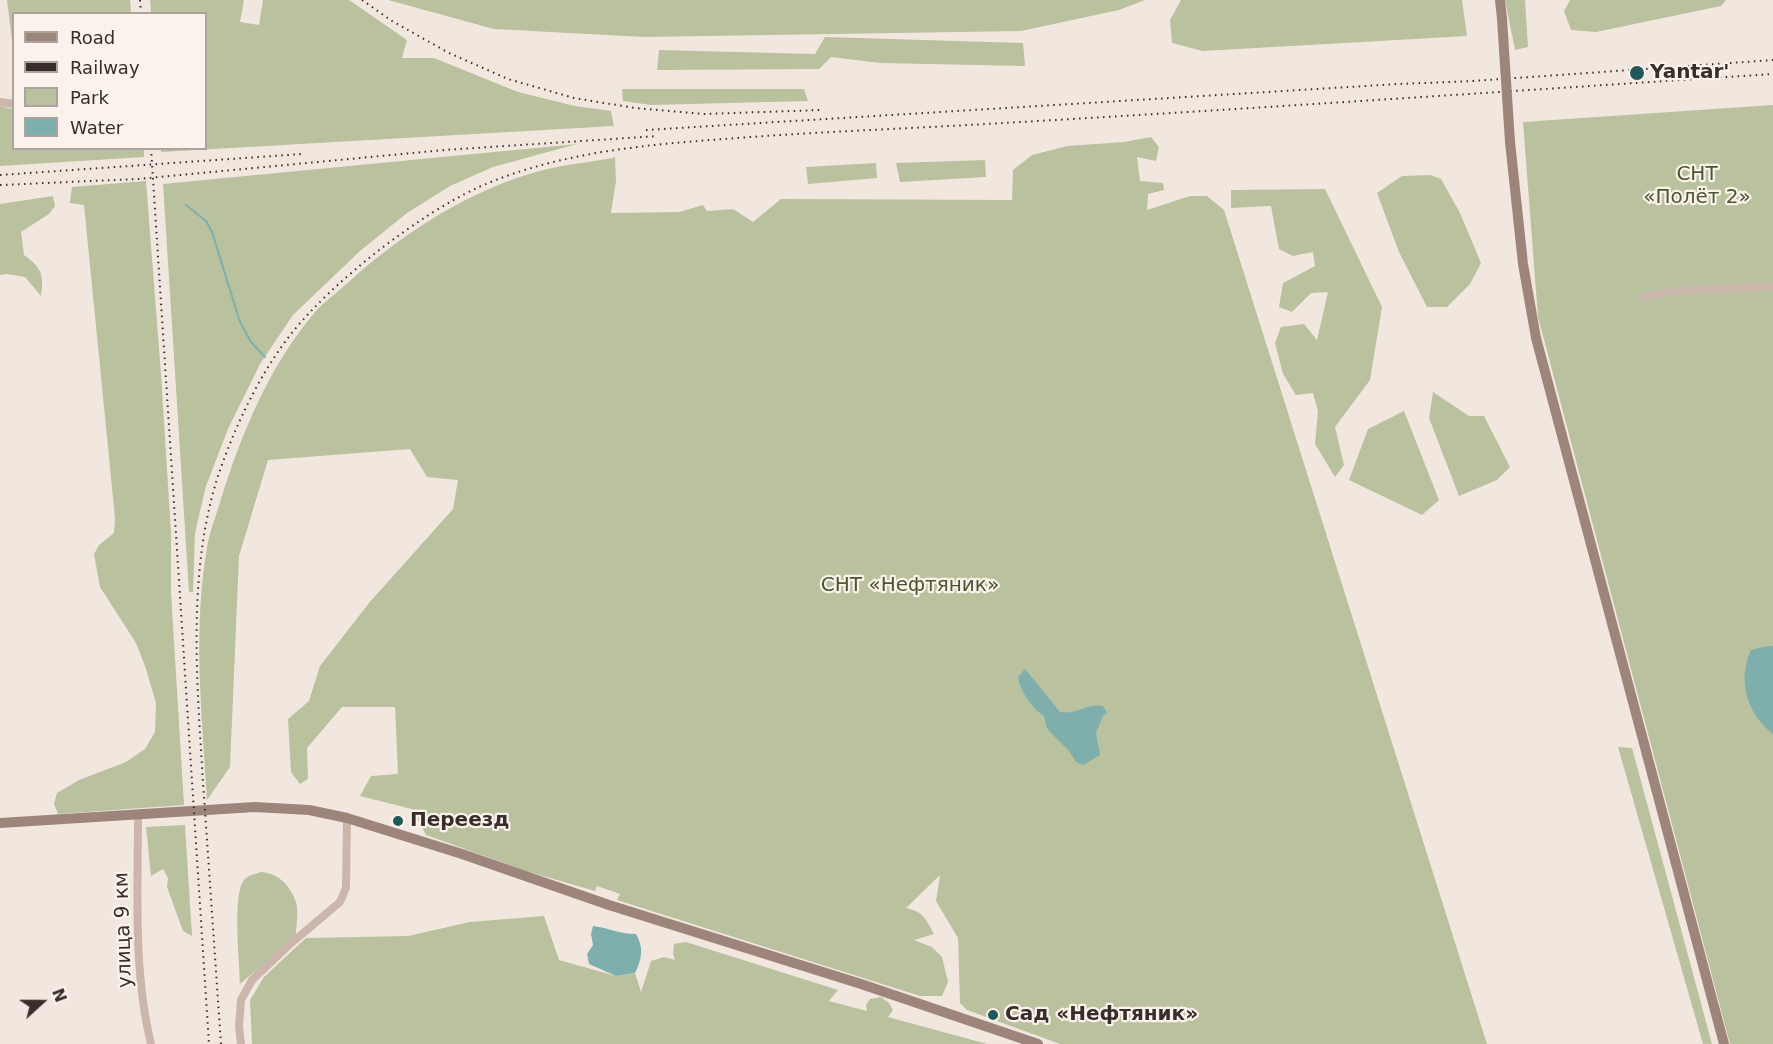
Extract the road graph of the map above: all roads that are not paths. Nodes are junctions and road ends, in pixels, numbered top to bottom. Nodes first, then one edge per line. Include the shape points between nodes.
1 (1500, 0) edge
2 (1773, 286) edge
3 (1644, 297) dead end
4 (138, 814) junction
5 (348, 818) junction
6 (0, 824) edge
7 (152, 1044) edge
8 (241, 1044) edge
9 (1038, 1044) edge
10 (1724, 1044) edge

1 - 10 street, bridge via 1510,142 1523,264 1536,338
2 - 3 street via 1672,291
4 - 5 street via 291,807
4 - 6 street
4 - 7 street, улица 9 км via 139,945 144,1012
5 - 8 street via 346,888 340,902 252,980 241,1000
5 - 9 street

